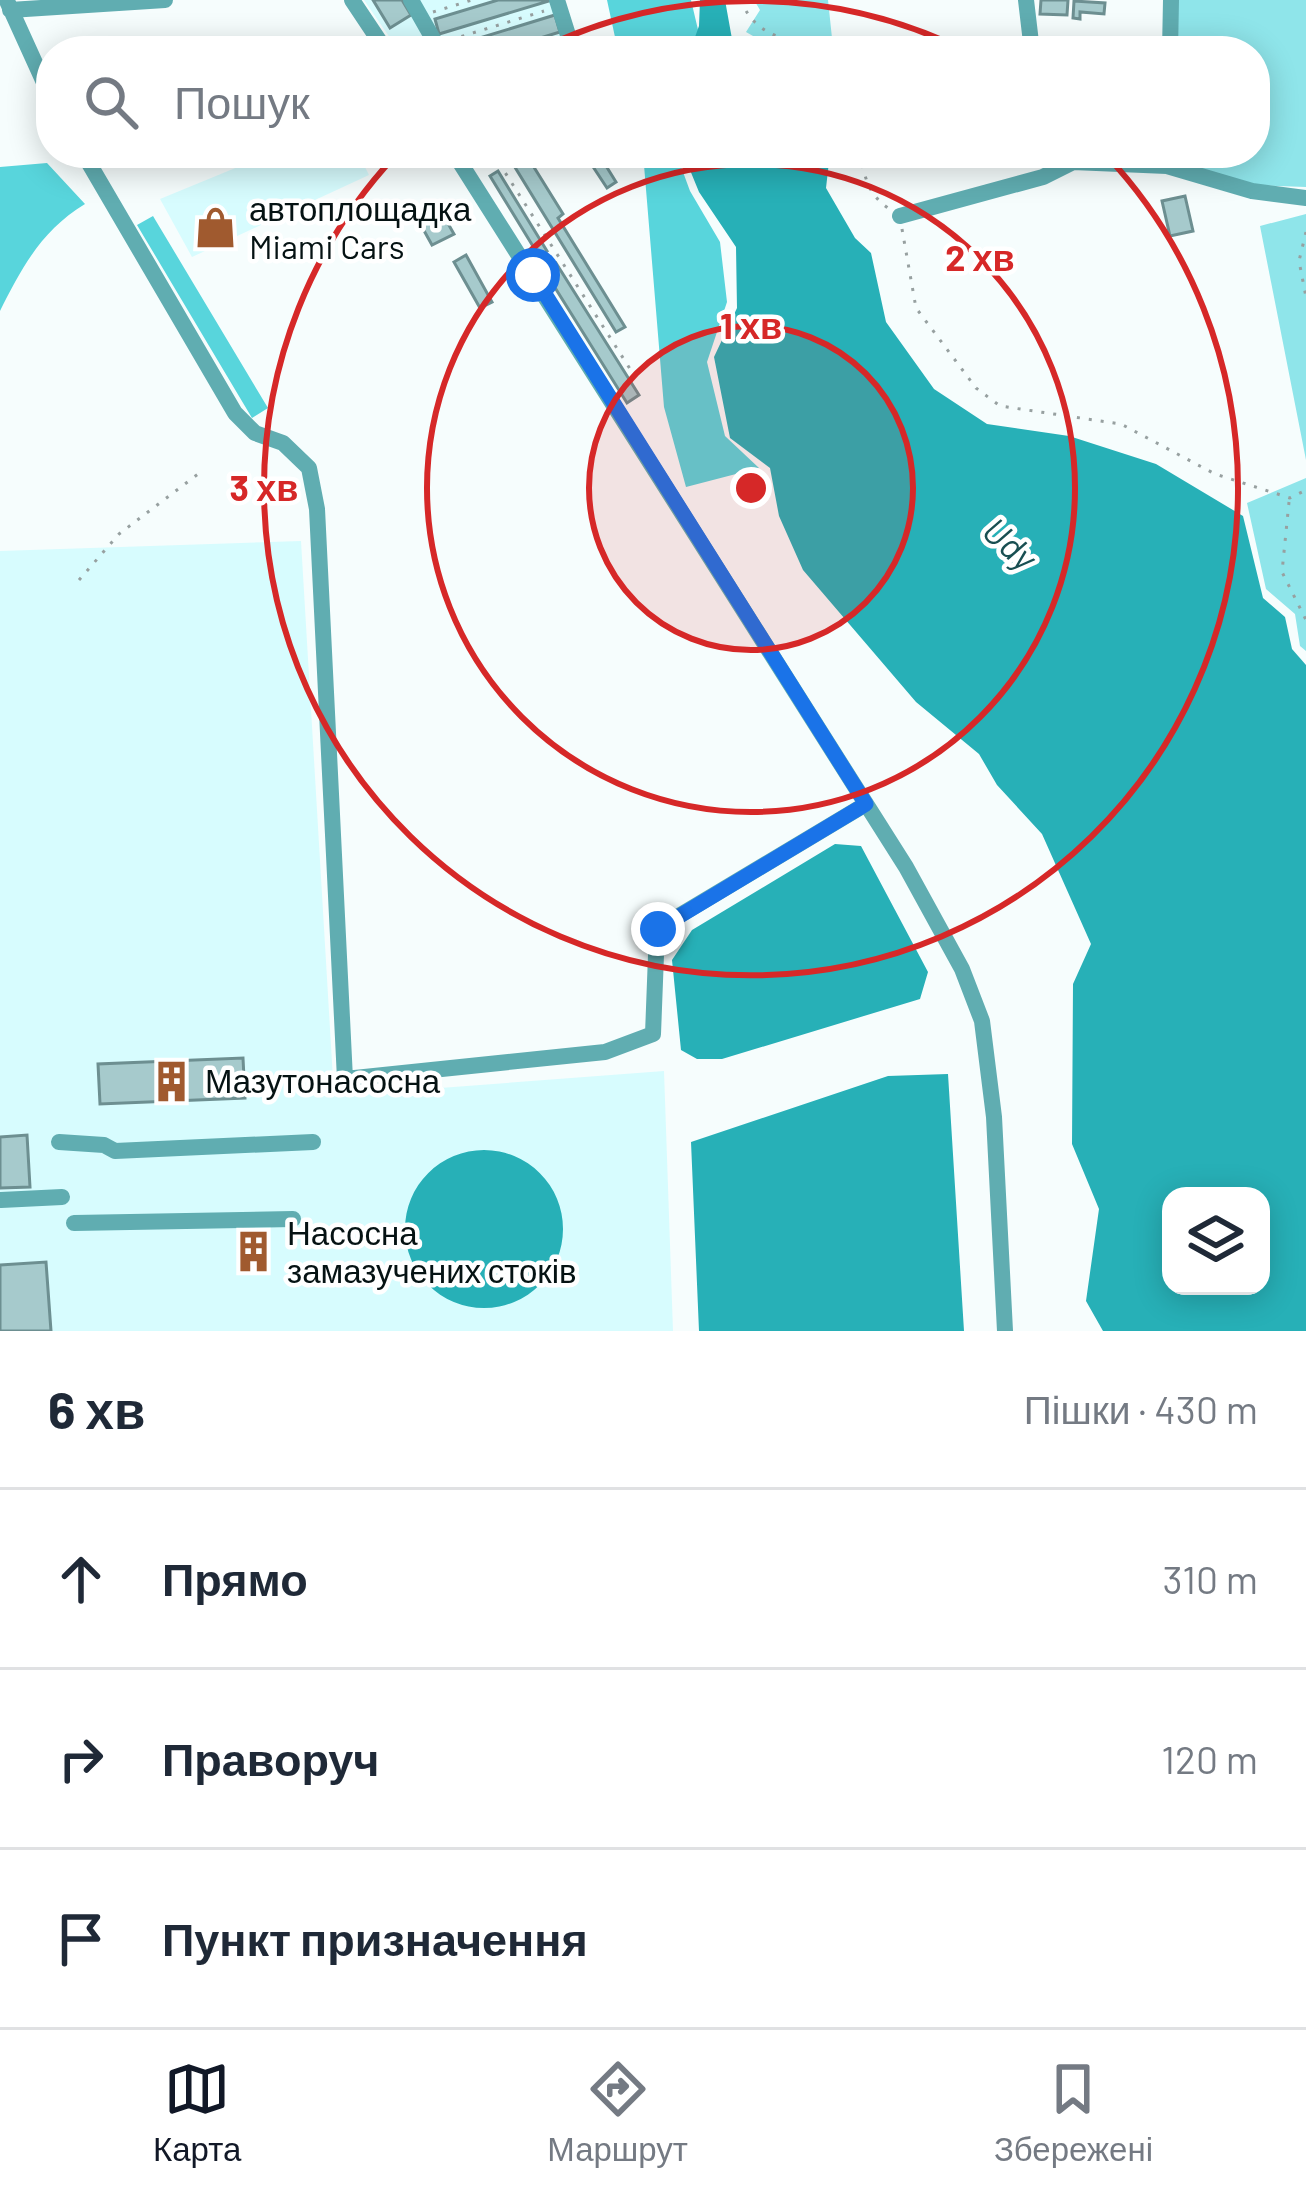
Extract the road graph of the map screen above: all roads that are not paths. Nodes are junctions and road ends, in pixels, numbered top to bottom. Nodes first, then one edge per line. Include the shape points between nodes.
1 (165, 0) edge
2 (352, 0) edge
3 (1026, 0) edge
4 (1171, 0) edge
5 (558, 3) edge
6 (8, 5) edge
7 (415, 8) edge
8 (376, 36) edge
9 (431, 36) edge
10 (568, 36) edge
11 (1030, 36) edge
12 (1170, 36) edge
13 (36, 66) edge
14 (92, 168) edge
15 (463, 168) edge
16 (1056, 168) edge
17 (1191, 168) edge
18 (1306, 198) edge
19 (900, 216) road end
20 (866, 804) junction
21 (59, 1142) dead end
22 (313, 1142) dead end
23 (62, 1197) dead end
24 (1, 1199) edge
25 (292, 1219) dead end
26 (74, 1223) dead end
27 (1005, 1331) edge

1 - 6 street
2 - 8 street
3 - 11 street
4 - 12 street
5 - 10 street
6 - 13 street
7 - 9 street
14 - 20 street via 236,413 309,468 345,1079 605,1052 653,1034 658,929
15 - 20 street
16 - 19 street
17 - 18 street via 1252,191
20 - 27 street via 962,969 982,1021
21 - 22 street via 115,1151
23 - 24 street
25 - 26 street

